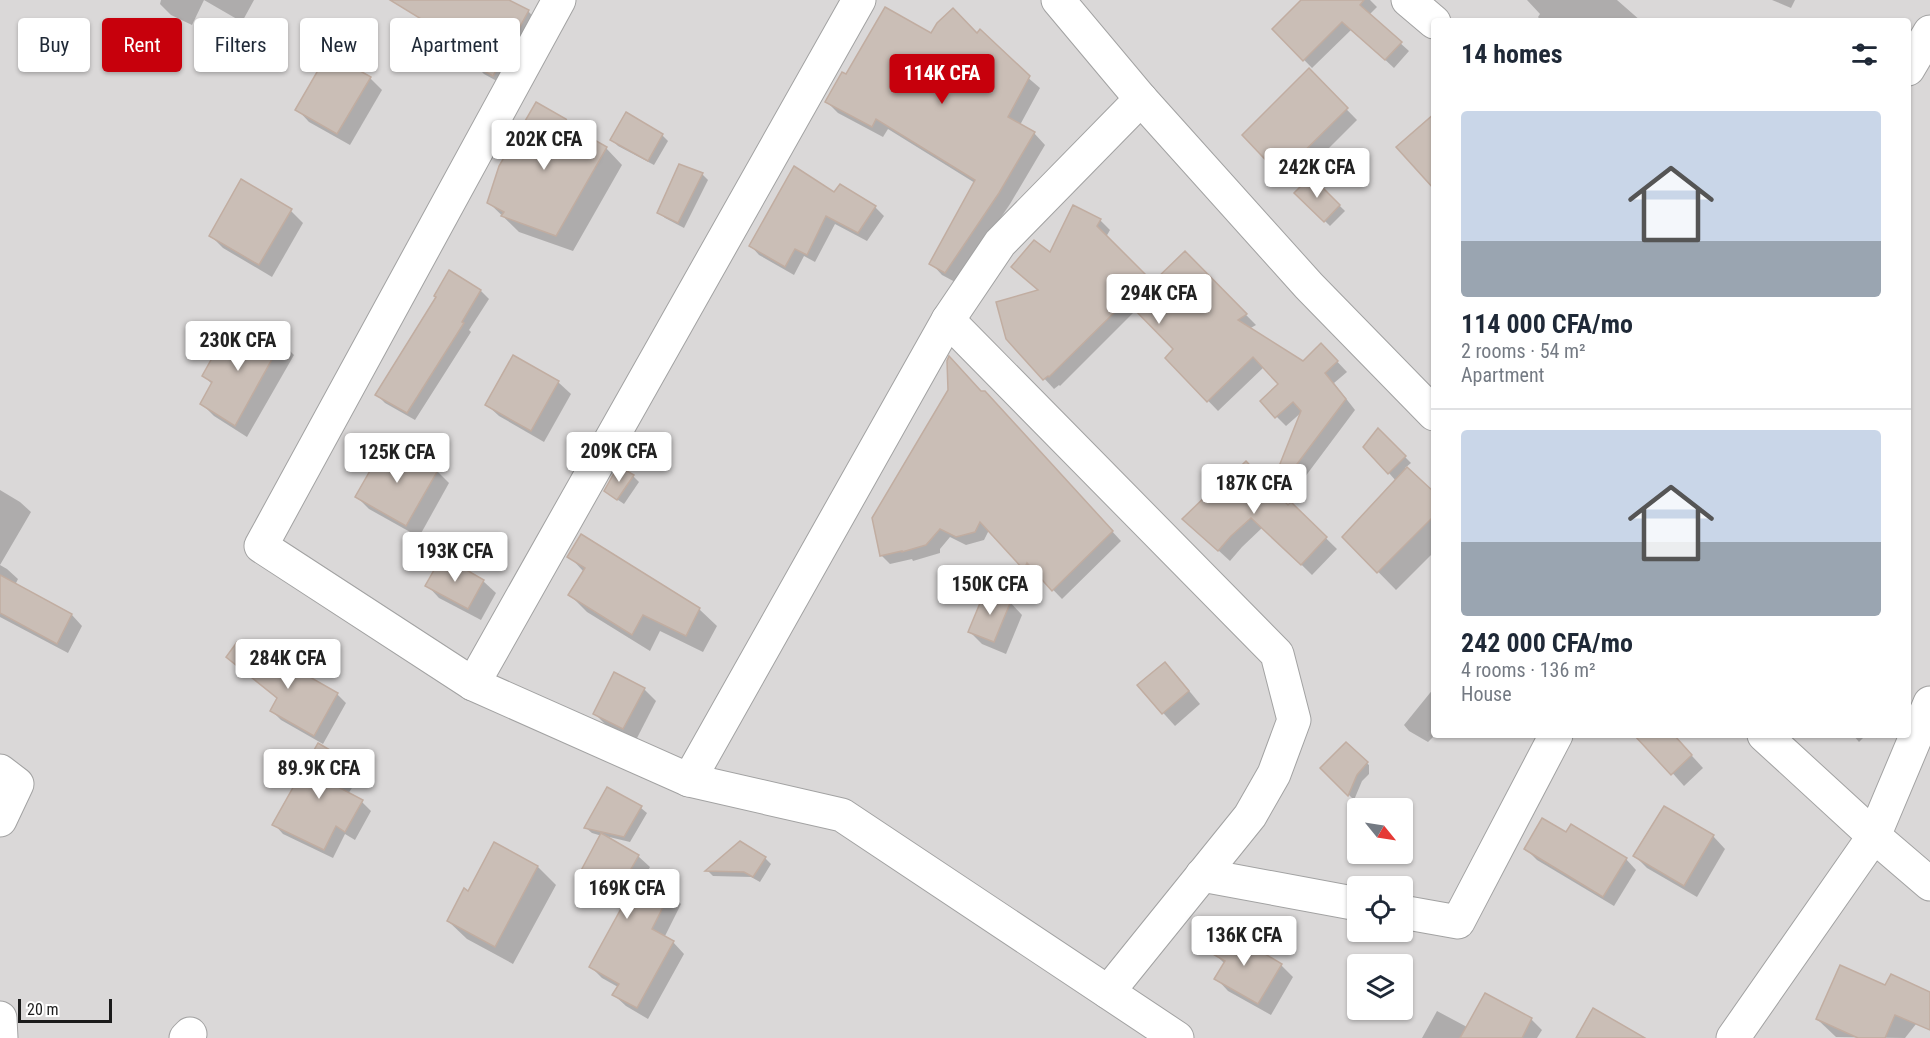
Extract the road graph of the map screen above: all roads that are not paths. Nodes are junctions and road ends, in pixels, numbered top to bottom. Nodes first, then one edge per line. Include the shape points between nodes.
1 (559, 0) edge
2 (859, 0) edge
3 (1058, 0) edge
4 (1408, 0) edge
5 (1431, 19) edge
6 (1930, 32) edge
7 (1911, 64) edge
8 (1142, 99) junction
9 (948, 320) junction
10 (1431, 411) edge
11 (473, 684) junction
12 (1920, 708) edge
13 (1911, 733) edge
14 (1554, 738) edge
15 (1767, 738) edge
16 (1909, 738) edge
17 (0, 771) edge
18 (688, 780) junction
19 (0, 820) edge
20 (1874, 836) junction
21 (1202, 875) junction
22 (1930, 884) edge
23 (1347, 902) edge
24 (1413, 914) edge
25 (1108, 992) junction
26 (0, 1018) edge
27 (1, 1038) edge
28 (1177, 1038) edge
29 (1733, 1038) edge

1 - 11 street via 261,546
2 - 11 street
3 - 8 street
4 - 5 street
6 - 7 street
8 - 9 street via 1000,243
8 - 10 street via 1309,286
9 - 18 street
9 - 21 street via 1277,654 1294,720 1274,774 1250,816
11 - 18 street
12 - 13 street
14 - 24 street via 1458,922
15 - 20 street
16 - 20 street
17 - 19 street via 17,784
18 - 25 street via 842,815
20 - 22 street
20 - 29 street
21 - 23 street
21 - 25 street
25 - 28 street
26 - 27 street

